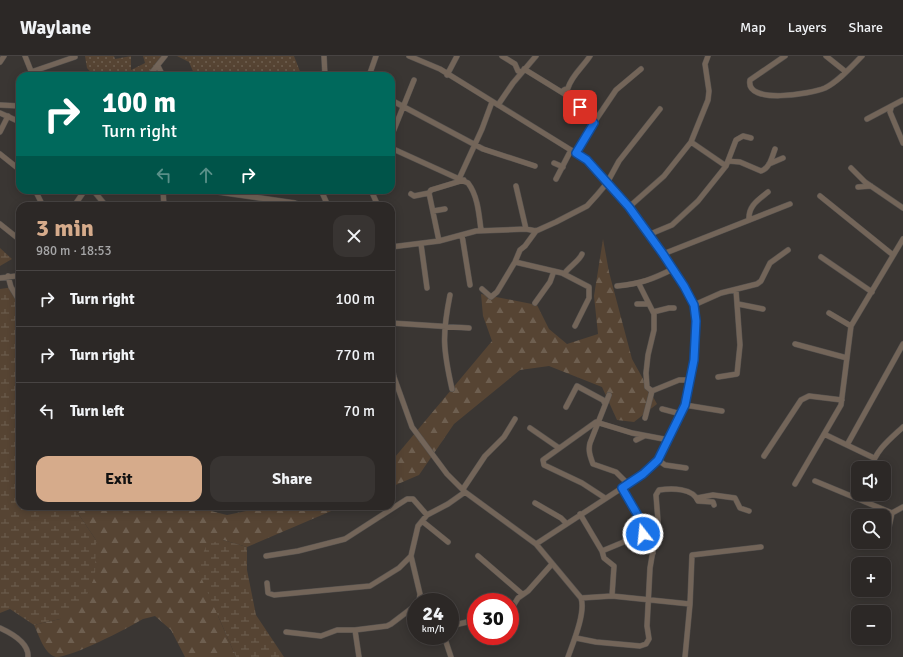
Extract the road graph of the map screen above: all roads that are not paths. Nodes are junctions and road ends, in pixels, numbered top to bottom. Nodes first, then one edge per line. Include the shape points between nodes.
1 (4, 56) edge
2 (26, 56) edge
3 (165, 56) edge
4 (324, 56) edge
5 (376, 56) edge
6 (409, 56) edge
7 (457, 56) edge
8 (502, 56) edge
9 (536, 56) edge
10 (590, 56) edge
11 (708, 56) edge
12 (785, 56) edge
13 (826, 56) edge
14 (862, 56) edge
15 (75, 57) edge
16 (0, 62) edge
17 (158, 66) junction
18 (641, 69) dead end
19 (523, 70) junction
20 (31, 72) edge
21 (37, 72) edge
22 (153, 72) edge
23 (161, 72) edge
24 (325, 72) edge
25 (370, 72) edge
26 (846, 72) junction
27 (447, 74) junction
28 (414, 80) dead end
29 (563, 93) junction
30 (903, 100) edge
31 (395, 102) edge
32 (492, 102) junction
33 (0, 105) edge
34 (498, 105) junction
35 (16, 106) edge
36 (403, 106) junction
37 (891, 108) junction
38 (660, 109) dead end
39 (0, 113) edge
40 (8, 116) junction
41 (867, 119) dead end
42 (16, 120) edge
43 (594, 123) junction
44 (395, 127) edge
45 (0, 132) edge
46 (751, 138) dead end
47 (691, 142) junction
48 (474, 143) junction
49 (903, 143) edge
50 (775, 149) dead end
51 (395, 150) edge
52 (574, 152) junction
53 (0, 154) edge
54 (783, 158) dead end
55 (554, 163) dead end
56 (727, 163) junction
57 (769, 164) junction
58 (535, 166) dead end
59 (16, 167) edge
60 (563, 167) junction
61 (851, 168) dead end
62 (556, 179) dead end
63 (462, 180) junction
64 (607, 182) junction
65 (516, 186) dead end
66 (872, 186) junction
67 (858, 187) dead end
68 (768, 192) dead end
69 (96, 194) edge
70 (232, 194) edge
71 (411, 194) dead end
72 (429, 194) junction
73 (820, 196) dead end
74 (103, 202) edge
75 (288, 202) edge
76 (790, 204) dead end
77 (629, 207) junction
78 (903, 208) edge
79 (445, 209) dead end
80 (433, 211) junction
81 (749, 220) junction
82 (0, 224) edge
83 (526, 229) junction
84 (481, 230) junction
85 (536, 231) junction
86 (462, 235) junction
87 (648, 235) junction
88 (16, 237) edge
89 (903, 239) edge
90 (439, 241) junction
91 (421, 244) junction
92 (395, 247) edge
93 (788, 250) dead end
94 (582, 254) dead end
95 (663, 254) junction
96 (893, 255) junction
97 (821, 257) dead end
98 (515, 262) junction
99 (673, 269) junction
100 (554, 271) junction
101 (564, 274) junction
102 (8, 276) junction
103 (16, 276) edge
104 (0, 278) edge
105 (639, 284) junction
106 (470, 285) dead end
107 (617, 286) dead end
108 (427, 288) dead end
109 (482, 290) dead end
110 (736, 290) junction
111 (872, 292) junction
112 (16, 295) edge
113 (450, 295) dead end
114 (535, 303) dead end
115 (637, 304) dead end
116 (648, 304) junction
117 (738, 304) junction
118 (694, 305) junction
119 (674, 308) dead end
120 (763, 309) dead end
121 (653, 312) junction
122 (829, 313) dead end
123 (395, 323) edge
124 (575, 326) dead end
125 (851, 326) junction
126 (444, 327) junction
127 (469, 328) dead end
128 (795, 344) dead end
129 (903, 345) edge
130 (847, 358) junction
131 (718, 377) dead end
132 (691, 380) junction
133 (395, 385) edge
134 (452, 389) dead end
135 (652, 391) junction
136 (609, 395) dead end
137 (842, 400) junction
138 (605, 404) junction
139 (685, 405) junction
140 (566, 407) dead end
141 (662, 409) dead end
142 (722, 411) dead end
143 (681, 414) junction
144 (645, 418) dead end
145 (515, 419) dead end
146 (599, 422) junction
147 (530, 428) dead end
148 (903, 428) edge
149 (824, 434) junction
150 (644, 436) junction
151 (636, 440) dead end
152 (669, 440) junction
153 (847, 445) junction
154 (559, 448) junction
155 (764, 456) dead end
156 (874, 458) junction
157 (658, 460) junction
158 (873, 461) edge
159 (686, 468) dead end
160 (815, 481) dead end
161 (628, 484) junction
162 (795, 484) dead end
163 (622, 488) junction
164 (464, 491) junction
165 (851, 493) edge
166 (605, 498) junction
167 (697, 498) junction
168 (870, 501) edge
169 (535, 503) dead end
170 (395, 506) edge
171 (714, 506) dead end
172 (903, 507) edge
173 (389, 510) edge
174 (749, 511) dead end
175 (892, 513) junction
176 (580, 514) junction
177 (427, 515) junction
178 (891, 518) edge
179 (422, 521) junction
180 (566, 523) junction
181 (645, 526) junction
182 (643, 534) junction
183 (448, 542) dead end
184 (536, 544) junction
185 (761, 547) dead end
186 (602, 551) junction
187 (653, 553) junction
188 (266, 556) dead end
189 (411, 556) junction
190 (478, 556) dead end
191 (552, 564) junction
192 (267, 583) dead end
193 (420, 593) edge
194 (522, 594) junction
195 (612, 596) junction
196 (519, 598) edge
197 (581, 598) junction
198 (648, 600) junction
199 (690, 604) junction
200 (407, 612) edge
201 (0, 628) edge
202 (355, 630) junction
203 (286, 632) dead end
204 (576, 638) junction
205 (447, 645) edge
206 (28, 657) edge
207 (359, 657) edge
208 (451, 657) edge
209 (568, 657) edge
210 (685, 657) edge

1 - 16 street
2 - 20 street
3 - 17 street
4 - 24 street
5 - 25 street
6 - 27 street
7 - 27 street
8 - 19 street via 515,64 518,71
9 - 19 street
10 - 29 street via 574,74
11 - 47 street via 705,64 708,100
12 - 26 street via 750,80 751,90 779,96 805,94 826,87
13 - 26 street
14 - 26 street
15 - 21 street
17 - 22 street
17 - 23 street
18 - 43 street via 616,90
19 - 29 street
19 - 34 street
27 - 32 street
28 - 36 street
29 - 43 street
30 - 37 street
31 - 36 street
32 - 34 street
32 - 48 street
33 - 35 street
34 - 52 street
36 - 44 street
36 - 48 street
37 - 41 street
37 - 49 street via 890,112
38 - 64 street via 619,160
39 - 40 street
40 - 42 street
40 - 45 street
43 - 52 street
46 - 56 street via 743,136 736,140
47 - 56 street
47 - 77 street via 664,176
48 - 58 street via 483,149
48 - 63 street
50 - 57 street
51 - 63 street
52 - 60 street
52 - 64 street via 587,160
53 - 59 street
54 - 57 street
55 - 60 street
56 - 57 street via 740,162 761,171
56 - 87 street via 698,201 672,225
60 - 62 street
61 - 66 street
63 - 72 street via 431,190
63 - 84 street via 472,188
64 - 77 street
64 - 85 street via 587,206
65 - 83 street
66 - 67 street
66 - 78 street
68 - 81 street via 753,204 748,215
69 - 74 street
70 - 75 street
71 - 72 street
72 - 80 street
73 - 96 street
76 - 81 street
77 - 87 street
79 - 80 street
80 - 90 street
81 - 95 street
82 - 88 street
83 - 84 street
83 - 85 street
84 - 86 street
85 - 98 street via 526,246 520,250
86 - 90 street
86 - 106 street
87 - 95 street
89 - 96 street
90 - 91 street
91 - 92 street
91 - 108 street
93 - 110 street via 770,263 761,281
94 - 101 street
95 - 99 street
96 - 111 street
97 - 111 street
98 - 100 street
98 - 109 street via 493,296 488,296
99 - 105 street
99 - 118 street
100 - 101 street
100 - 114 street via 550,282
101 - 124 street via 589,287 589,298
102 - 103 street
102 - 104 street
102 - 112 street
105 - 107 street
105 - 116 street
110 - 117 street
110 - 118 street
111 - 125 street
113 - 126 street
115 - 116 street
116 - 121 street
117 - 120 street
117 - 131 street via 740,346 737,374
118 - 132 street via 697,336
119 - 121 street
121 - 135 street via 654,330 646,374 647,387
122 - 125 street
123 - 126 street
125 - 130 street
126 - 127 street
126 - 134 street via 445,359
128 - 130 street
129 - 153 street
130 - 137 street
132 - 135 street via 679,380
132 - 139 street
133 - 164 street via 412,427 447,474
135 - 144 street
136 - 138 street
137 - 149 street
137 - 155 street via 809,396 801,400
138 - 140 street via 603,400 577,386
138 - 146 street
139 - 142 street
139 - 143 street
141 - 143 street
143 - 152 street
145 - 164 street via 504,437 485,456
146 - 150 street
146 - 154 street via 592,424
146 - 161 street via 589,449 593,464 616,472
147 - 154 street
148 - 156 street via 883,445
149 - 153 street
149 - 162 street
150 - 151 street
150 - 152 street
152 - 157 street
153 - 156 street
154 - 166 street via 543,460 544,465 582,483
156 - 158 street
157 - 159 street via 665,465
157 - 161 street
160 - 165 street
161 - 163 street
163 - 166 street
163 - 181 street
164 - 177 street via 448,504
164 - 184 street
166 - 176 street
167 - 171 street via 698,502 713,502
167 - 174 street via 713,495 735,498 740,508
167 - 181 street via 682,490 659,490 656,495 658,521
168 - 175 street
169 - 180 street via 556,514
170 - 177 street via 407,498 413,499
172 - 175 street
173 - 188 street via 345,539
175 - 178 street
176 - 180 street
176 - 186 street
177 - 179 street
179 - 183 street
179 - 189 street via 415,533
180 - 184 street
181 - 182 street
181 - 187 street via 656,530
182 - 186 street
182 - 187 street
184 - 191 street
185 - 199 street via 692,555
186 - 195 street via 606,561 614,566
187 - 198 street
189 - 192 street via 399,568 370,586 274,595 268,593
189 - 193 street
190 - 194 street
191 - 194 street via 528,591
191 - 197 street
194 - 196 street
195 - 197 street
195 - 198 street
197 - 204 street via 583,606
198 - 199 street
198 - 204 street via 647,630 650,637 644,645 612,644
199 - 210 street
200 - 202 street via 391,624
201 - 206 street via 19,640 26,648
202 - 203 street via 337,630 320,636
202 - 207 street
204 - 209 street
205 - 208 street

